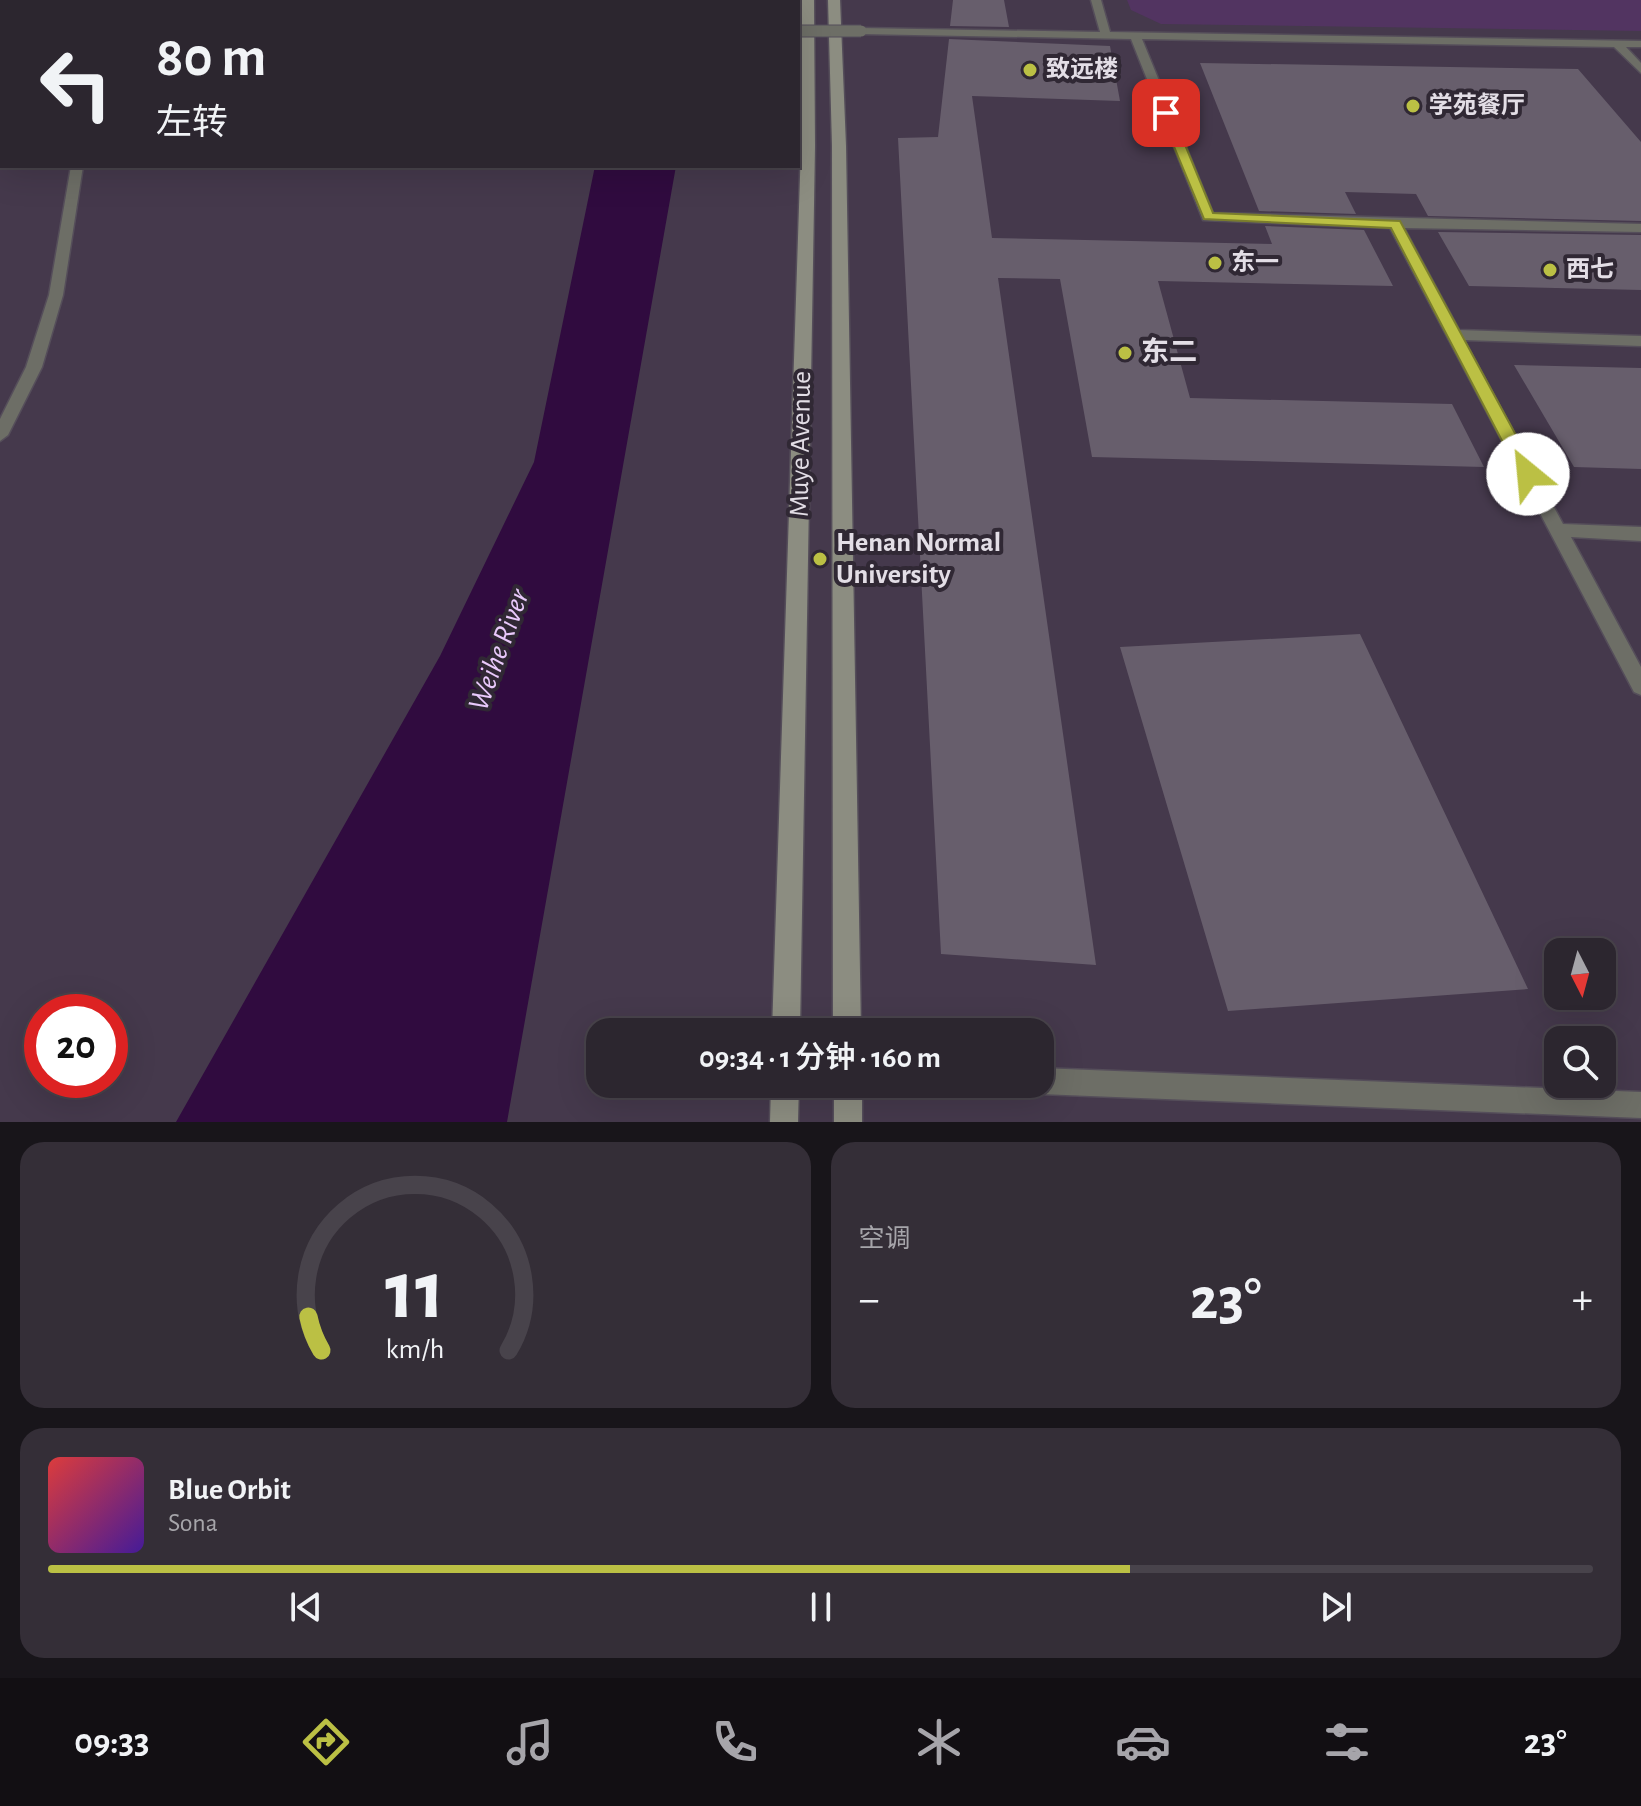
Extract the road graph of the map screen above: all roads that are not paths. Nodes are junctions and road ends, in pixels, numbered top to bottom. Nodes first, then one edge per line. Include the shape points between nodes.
1 (808, 0) edge
2 (834, 0) edge
3 (1096, 0) edge
4 (800, 31) edge
5 (1106, 35) junction
6 (1135, 35) junction
7 (1616, 43) junction
8 (1641, 44) edge
9 (1641, 70) edge
10 (77, 168) edge
11 (1395, 224) junction
12 (1641, 228) edge
13 (1455, 335) junction
14 (1641, 341) edge
15 (0, 435) edge
16 (1558, 530) junction
17 (1641, 534) edge
18 (1641, 686) edge
19 (786, 1018) edge
20 (847, 1018) edge
21 (1054, 1082) edge
22 (785, 1098) edge
23 (848, 1098) edge
24 (1641, 1105) edge
25 (784, 1122) edge
26 (848, 1122) edge

1 - 19 main road, Muye Avenue
2 - 20 main road, Muye Avenue
3 - 5 lane
4 - 5 lane, bridge
5 - 6 lane
6 - 7 lane
6 - 11 lane via 1208,217
7 - 8 lane
7 - 9 lane
10 - 15 lane via 56,295 34,367
11 - 12 lane
11 - 13 lane
13 - 14 lane
13 - 16 lane
16 - 17 lane
16 - 18 lane
21 - 24 lane
22 - 25 main road
23 - 26 main road

